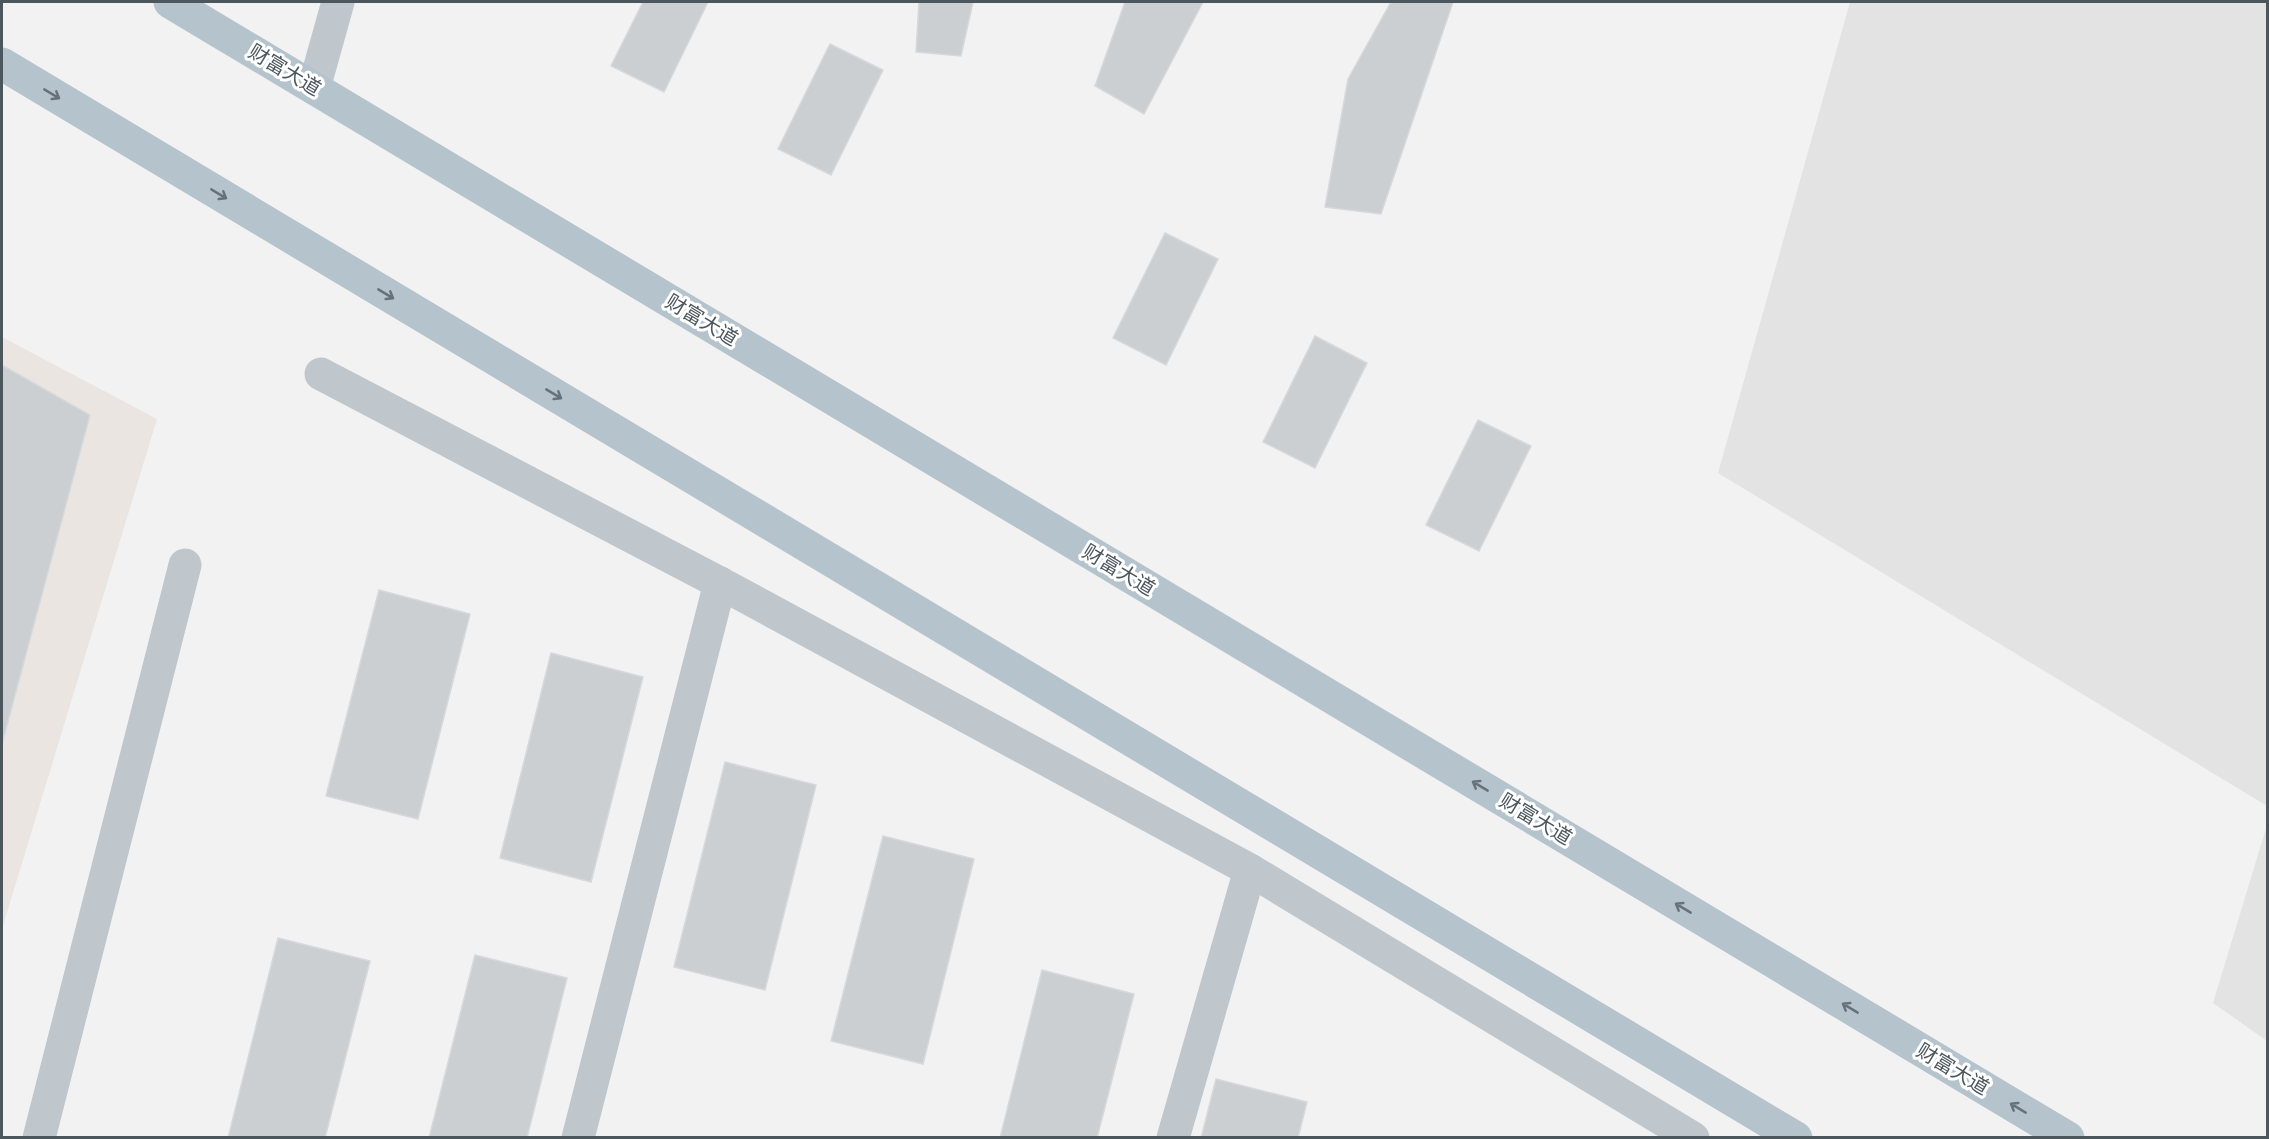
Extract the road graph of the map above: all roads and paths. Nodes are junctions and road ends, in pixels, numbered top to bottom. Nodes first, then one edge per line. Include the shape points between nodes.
1 (170, 2) edge
2 (338, 2) edge
3 (2, 64) edge
4 (314, 88) junction
5 (321, 374) dead end
6 (185, 566) dead end
7 (720, 583) junction
8 (1250, 870) junction
9 (39, 1137) edge
10 (578, 1137) edge
11 (1173, 1137) edge
12 (1693, 1137) edge
13 (1796, 1137) edge
14 (2068, 1137) edge

1 - 4 main road, 财富大道
2 - 4 street
3 -> 13 main road
14 -> 4 main road, 财富大道
5 - 7 street
6 - 9 street
7 - 8 street
7 - 10 street
8 - 11 street
8 - 12 street

